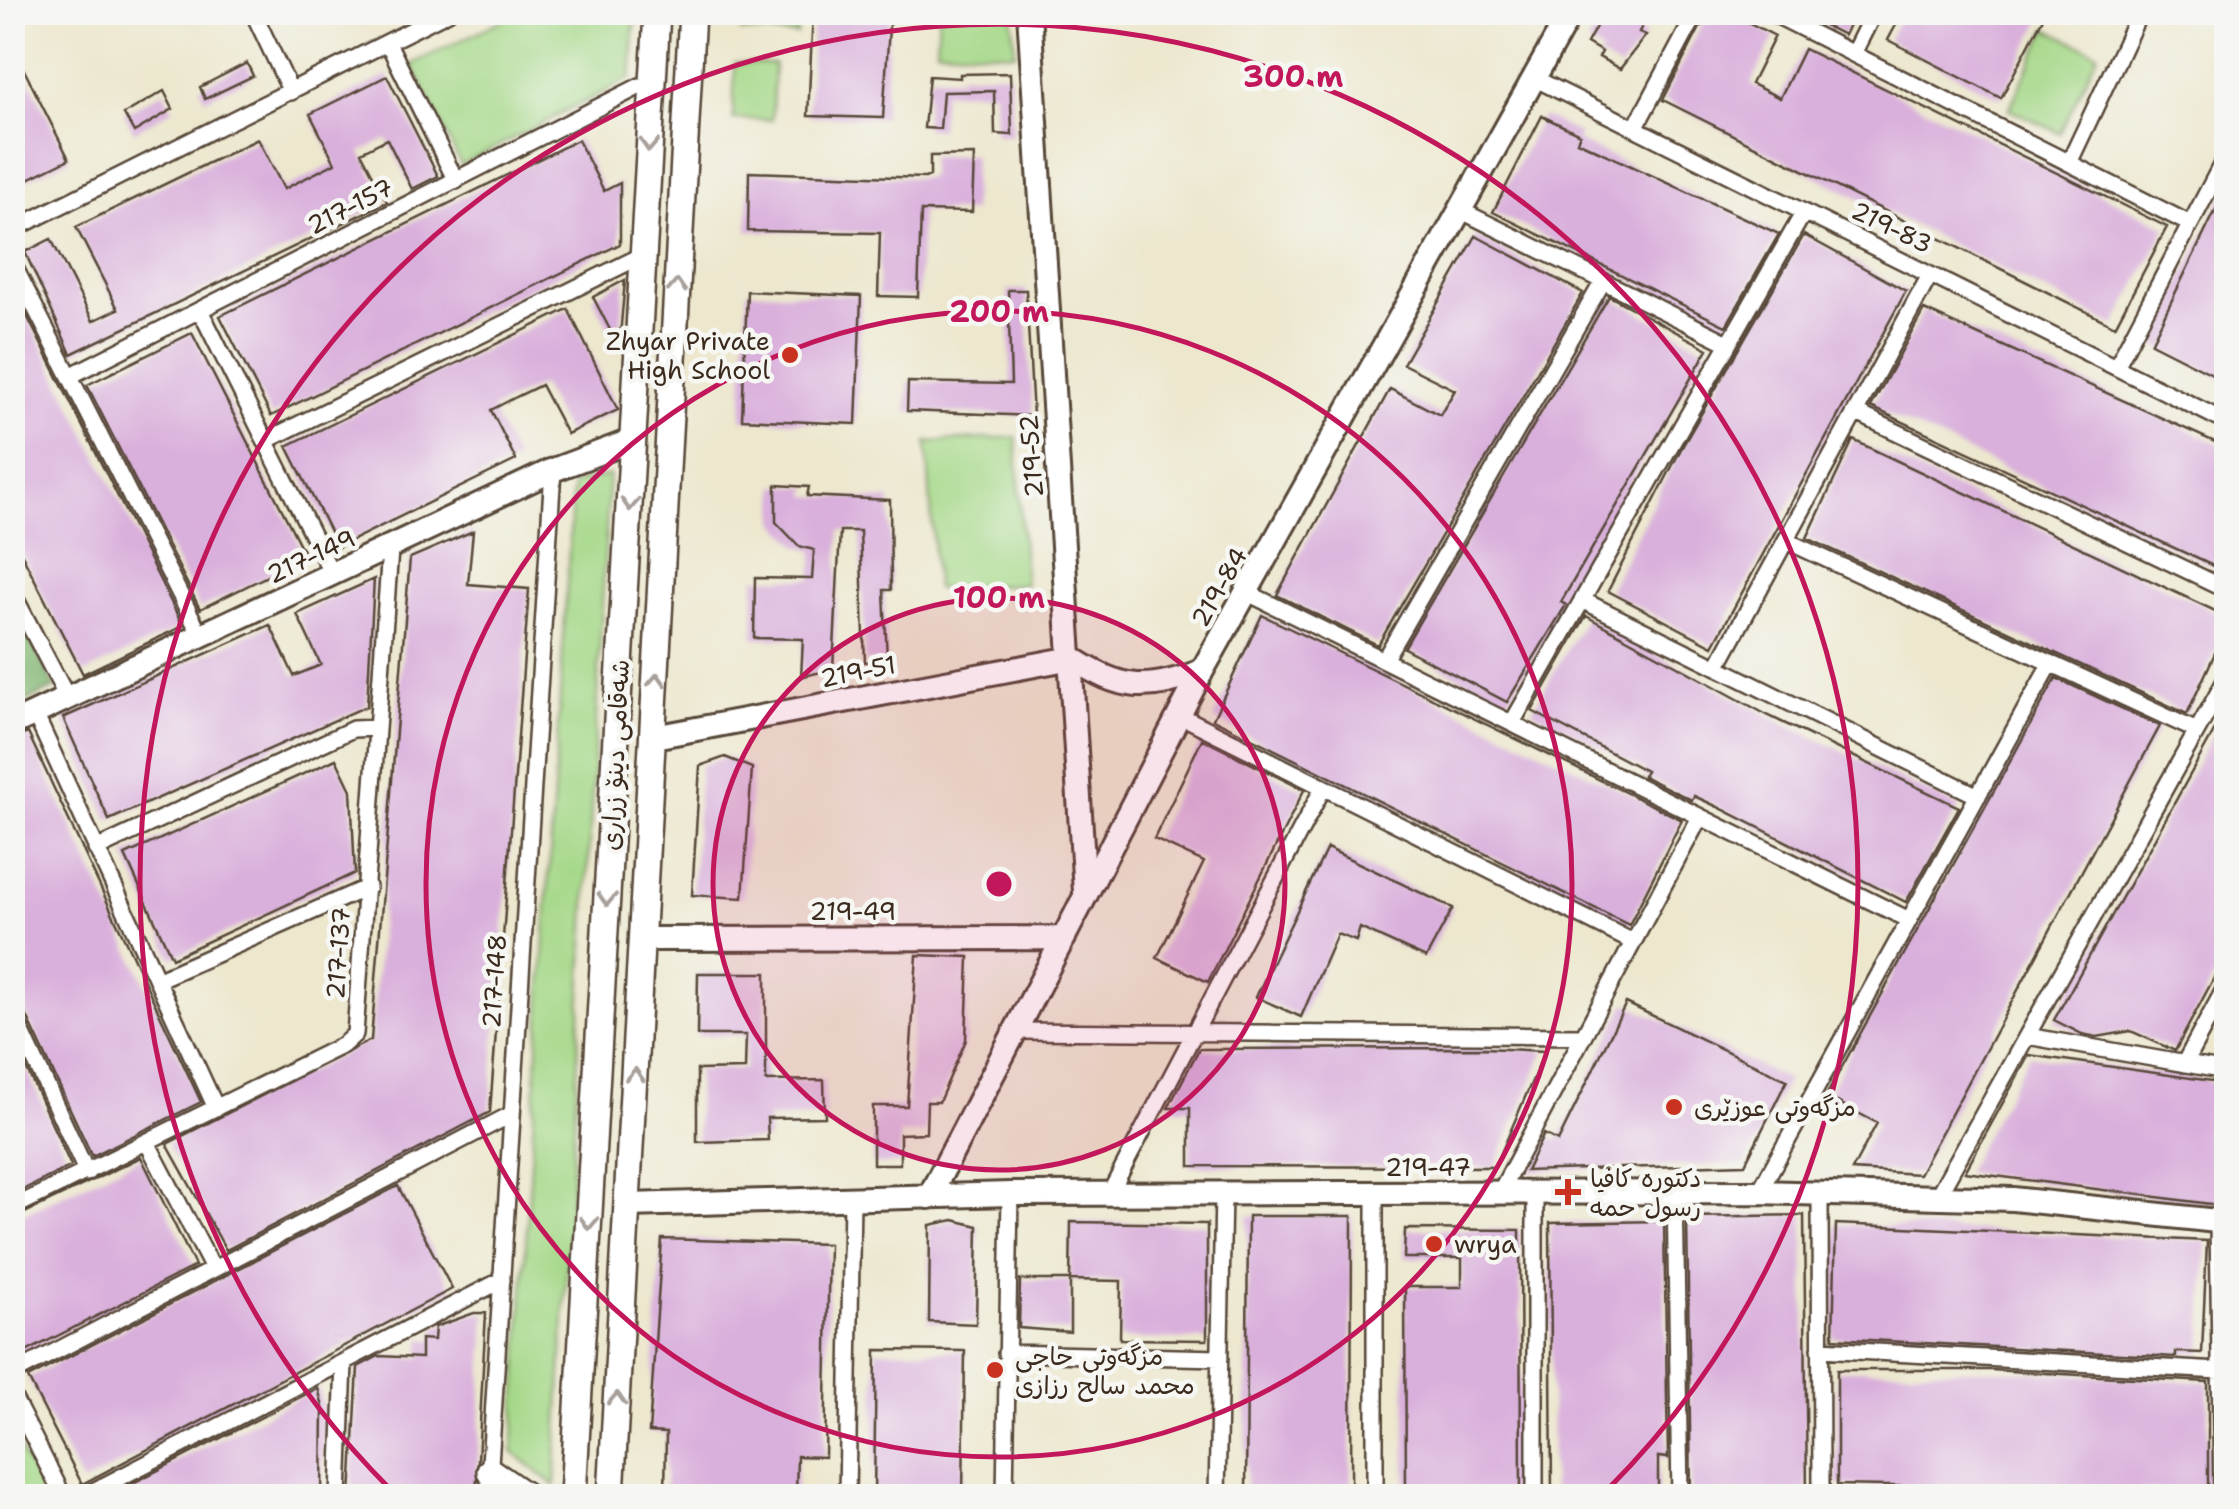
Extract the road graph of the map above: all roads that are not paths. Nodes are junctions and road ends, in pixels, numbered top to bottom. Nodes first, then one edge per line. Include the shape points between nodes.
1 (253, 12) edge
2 (448, 12) edge
3 (656, 12) edge
4 (692, 12) edge
5 (1029, 12) edge
6 (1571, 12) edge
7 (1698, 12) edge
8 (1770, 12) edge
9 (1874, 12) edge
10 (2140, 12) edge
11 (388, 44) junction
12 (1853, 54) junction
13 (1534, 78) junction
14 (652, 87) junction
15 (291, 92) junction
16 (1635, 128) junction
17 (2226, 156) edge
18 (2069, 163) junction
19 (456, 181) junction
20 (1462, 211) junction
21 (1804, 212) junction
22 (2190, 224) junction
23 (12, 230) edge
24 (643, 256) junction
25 (12, 262) edge
26 (1930, 274) junction
27 (1602, 283) junction
28 (20, 297) edge
29 (200, 310) junction
30 (1728, 343) junction
31 (2116, 367) junction
32 (70, 376) junction
33 (1857, 413) junction
34 (2226, 422) edge
35 (633, 440) junction
36 (265, 442) junction
37 (554, 470) junction
38 (1787, 541) junction
39 (390, 550) junction
40 (333, 576) junction
41 (2226, 588) edge
42 (12, 592) edge
43 (1248, 593) junction
44 (1582, 600) junction
45 (202, 638) junction
46 (1072, 658) junction
47 (1384, 660) junction
48 (2051, 663) junction
49 (1718, 667) junction
50 (1202, 672) junction
51 (2226, 679) edge
52 (68, 700) junction
53 (35, 714) junction
54 (1179, 715) junction
55 (1512, 723) junction
56 (12, 724) edge
57 (376, 728) junction
58 (2198, 731) junction
59 (654, 737) junction
60 (1323, 788) junction
61 (1978, 796) junction
62 (1700, 817) junction
63 (96, 849) junction
64 (368, 887) junction
65 (1086, 896) junction
66 (1909, 920) junction
67 (1064, 938) junction
68 (642, 939) junction
69 (1633, 942) junction
70 (156, 980) junction
71 (2226, 986) edge
72 (12, 1011) edge
73 (1016, 1031) junction
74 (1195, 1032) junction
75 (1583, 1036) junction
76 (2027, 1036) junction
77 (19, 1043) edge
78 (2184, 1064) junction
79 (2226, 1071) edge
80 (216, 1108) junction
81 (510, 1114) junction
82 (148, 1144) junction
83 (87, 1173) junction
84 (1675, 1192) junction
85 (1760, 1192) junction
86 (1820, 1193) junction
87 (1010, 1194) junction
88 (1110, 1194) junction
89 (1223, 1194) junction
90 (1375, 1194) junction
91 (1499, 1194) junction
92 (1535, 1194) junction
93 (1938, 1195) junction
94 (929, 1196) junction
95 (852, 1200) junction
96 (628, 1205) junction
97 (12, 1208) edge
98 (2222, 1221) edge
99 (213, 1269) junction
100 (502, 1280) junction
101 (1820, 1350) junction
102 (1006, 1353) junction
103 (1220, 1358) junction
104 (344, 1363) junction
105 (2220, 1371) junction
106 (12, 1374) edge
107 (12, 1395) edge
108 (489, 1484) edge
109 (63, 1496) edge
110 (84, 1496) edge
111 (338, 1496) edge
112 (526, 1496) edge
113 (573, 1496) edge
114 (611, 1496) edge
115 (847, 1496) edge
116 (1004, 1496) edge
117 (1218, 1496) edge
118 (1375, 1496) edge
119 (1536, 1496) edge
120 (1680, 1496) edge
121 (1821, 1496) edge
122 (2222, 1496) edge

1 - 15 street
2 - 11 street
3 - 14 main road, شەقامی دینۆ زراری
59 -> 4 main road, شەقامی دینۆ زراری
5 - 46 street, 219-52
6 - 13 street, 219-84
7 - 16 street
8 - 12 street
9 - 12 street
10 - 18 street
11 - 15 street
11 - 19 street
12 - 18 street
13 - 16 street, 219-83
13 - 20 street, 219-84
14 - 19 street, 217-157 via 640,86
14 -> 24 main road, شەقامی دینۆ زراری
15 - 23 street
16 - 21 street, 219-83
17 - 22 street
18 - 22 street
19 - 29 street, 217-157
20 - 27 street
20 - 43 street, 219-84
21 - 26 street, 219-83
21 - 30 street
22 - 31 street
24 - 35 main road, شەقامی دینۆ زراری
24 - 36 street
25 - 28 street
26 - 31 street, 219-83
26 - 33 street
27 - 30 street
27 - 47 street
28 - 32 street
29 - 32 street, 217-157
29 - 36 street
30 - 44 street
31 - 34 street, 219-83
32 - 45 street
33 - 38 street
33 - 41 street
35 - 37 street, 217-149
35 -> 113 main road, شەقامی دینۆ زراری
36 - 40 street
37 - 39 street, 217-149
37 - 81 street, 217-148
38 - 48 street
38 - 49 street
39 - 40 street, 217-149
39 - 57 street, 217-137
40 - 45 street, 217-149
42 - 52 street
43 - 47 street
43 - 50 street, 219-84
44 - 49 street
44 - 55 street
45 - 52 street, 217-149
46 - 50 street via 1095,674 1145,687
46 - 59 street, 219-51
46 - 65 street, 219-52
47 - 55 street
48 - 58 street
48 - 61 street
49 - 61 street
50 - 54 street, 219-84
51 - 58 street
52 - 53 street, 217-149
53 - 56 street, 217-149
53 - 63 street
54 - 60 street
54 - 65 street, 219-84
55 - 62 street
57 - 63 street via 354,729
57 - 64 street, 217-137
58 - 76 street
59 - 68 main road, شەقامی دینۆ زراری
60 - 69 street
60 - 74 street
61 - 66 street
62 - 66 street
62 - 69 street
63 - 70 street
64 - 70 street
64 - 80 street, 217-137 via 355,1034
65 - 67 street, 219-84
66 - 85 street
67 - 68 street, 219-49
67 - 73 street, 219-84
96 -> 68 main road, شەقامی دینۆ زراری
69 - 75 street
70 - 80 street
71 - 78 street
72 - 77 street
73 - 74 street
73 - 94 street, 219-84
74 - 75 street
74 - 88 street
75 - 91 street
76 - 78 street
76 - 93 street
77 - 83 street
78 - 79 street
80 - 82 street, 217-137
81 - 99 street
81 - 100 street, 217-148
82 - 83 street, 217-137
82 - 99 street
83 - 97 street, 217-137
84 - 85 street, 219-47
84 - 92 street, 219-47
84 - 120 street
85 - 86 street, 219-47
86 - 93 street, 219-47
86 - 101 street
87 - 88 street, 219-47
87 - 94 street, 219-47
87 - 102 street
88 - 89 street, 219-47
89 - 90 street, 219-47
89 - 103 street
90 - 91 street, 219-47
90 - 118 street
91 - 92 street, 219-47
92 - 119 street
93 - 98 street, 219-47
94 - 95 street, 219-47
95 - 96 street, 219-47
95 - 115 street
114 -> 96 main road, شەقامی دینۆ زراری
98 - 105 street
99 - 106 street
100 - 104 street
100 - 108 street, 217-148
101 - 105 street
101 - 121 street
102 - 103 street
102 - 116 street
103 - 117 street
104 - 110 street
104 - 111 street
105 - 122 street
107 - 109 street
108 - 112 main road

